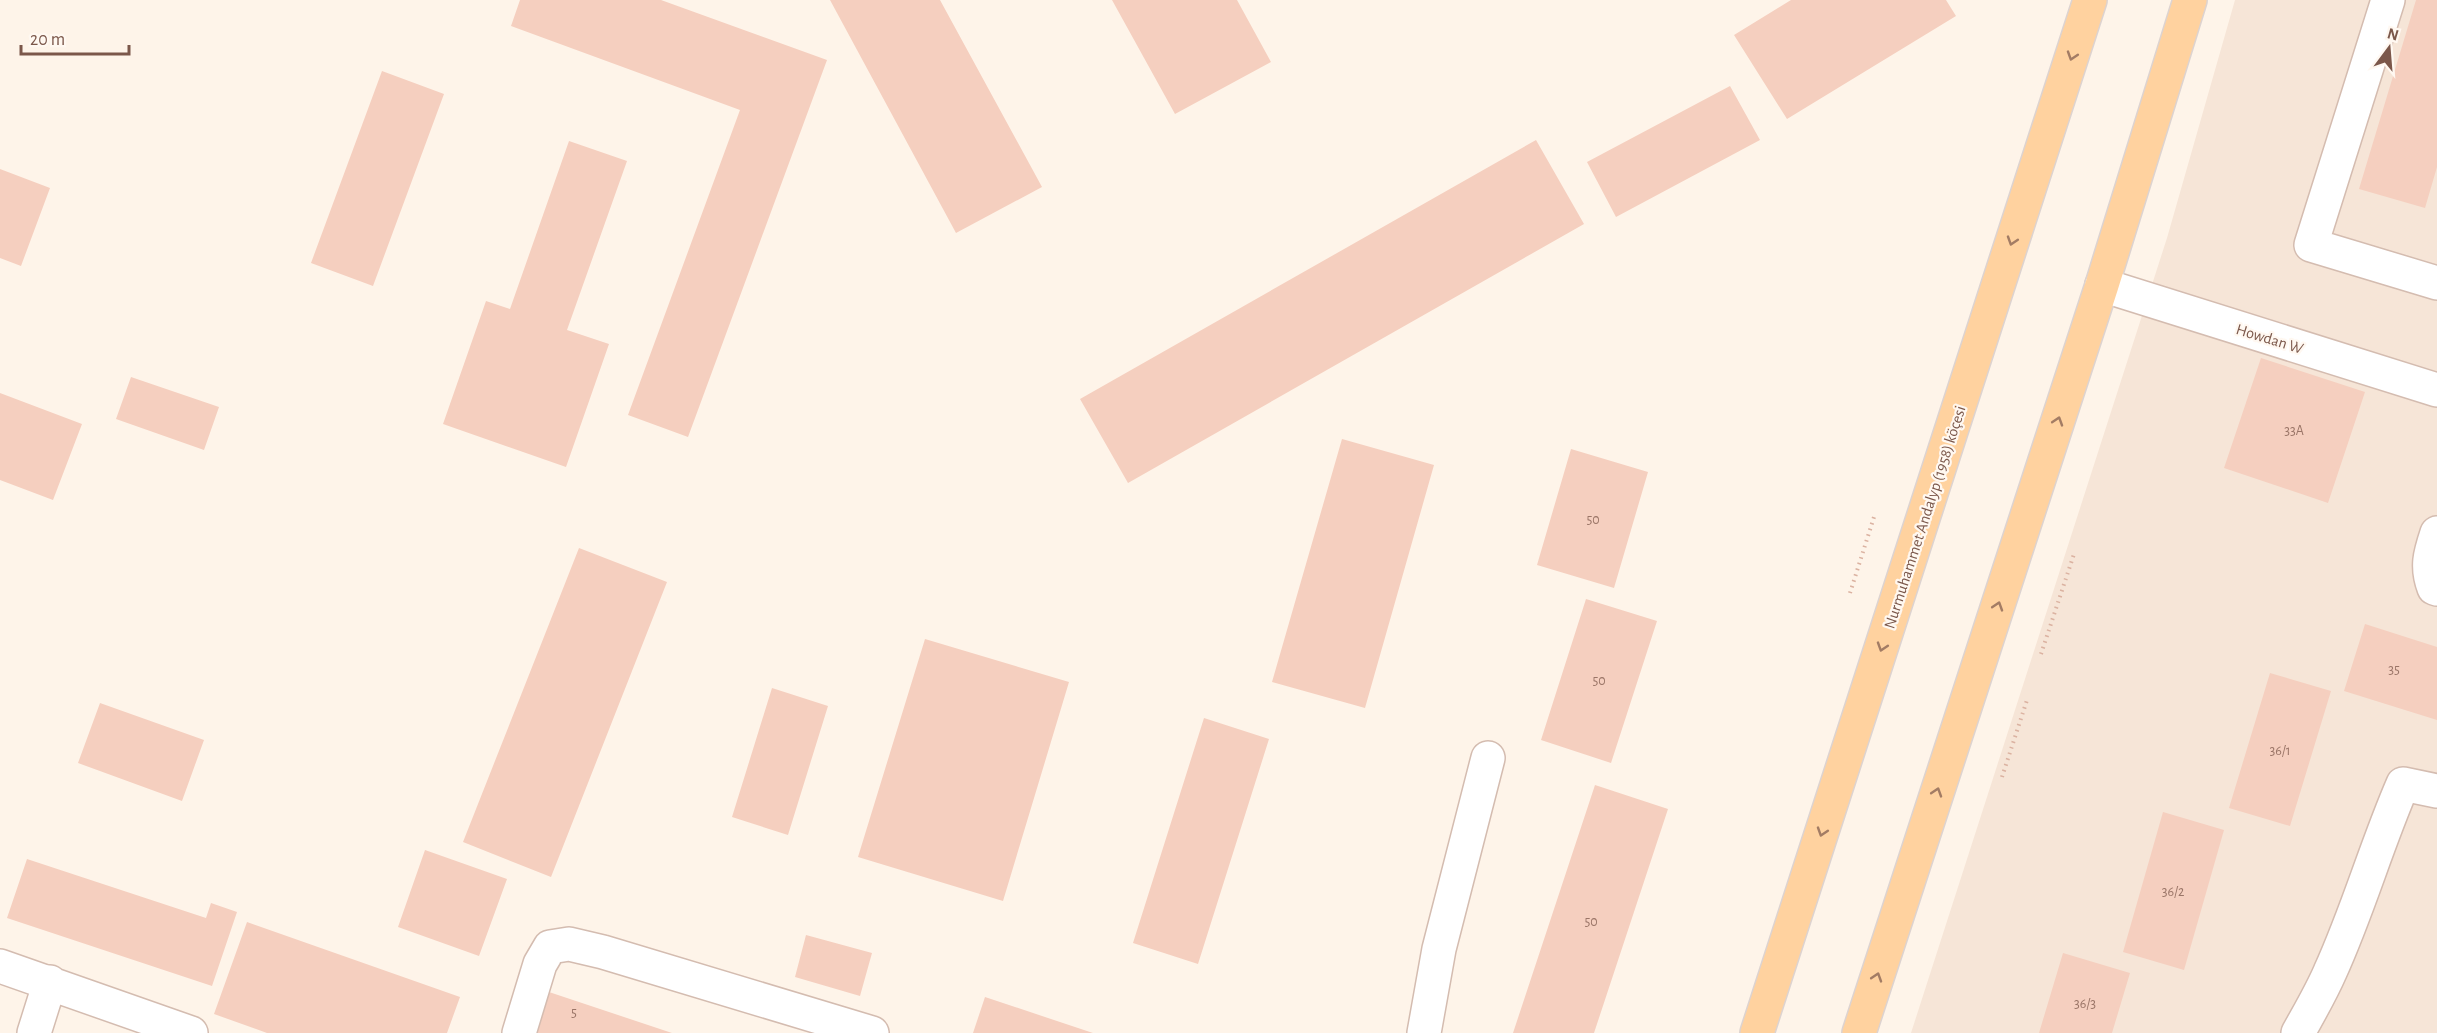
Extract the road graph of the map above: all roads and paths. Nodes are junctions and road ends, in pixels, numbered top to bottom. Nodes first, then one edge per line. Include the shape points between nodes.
1 (2090, 0) edge
2 (2190, 0) edge
3 (2388, 0) edge
4 (2437, 283) edge
5 (2102, 285) junction
6 (2437, 390) edge
7 (1874, 517) dead end
8 (2437, 533) edge
9 (2074, 554) dead end
10 (2437, 589) edge
11 (1850, 593) dead end
12 (2042, 654) dead end
13 (2027, 700) dead end
14 (1488, 758) dead end
15 (2002, 777) dead end
16 (2437, 791) edge
17 (0, 966) edge
18 (50, 982) junction
19 (34, 1033) edge
20 (191, 1033) edge
21 (519, 1033) edge
22 (872, 1033) edge
23 (1424, 1033) edge
24 (1757, 1033) edge
25 (1859, 1033) edge
26 (2298, 1033) edge

1 -> 24 main road, Nurmuhammet Andalyp (1958) köçesi
2 - 5 main road
3 - 4 street via 2311,245
5 - 6 street, Howdan W
25 -> 5 main road
7 - 11 path
8 - 10 street via 2429,573
9 - 12 path
13 - 15 path
14 - 23 street via 1439,949
16 - 26 street via 2403,784 2330,972
17 - 18 street
18 - 19 street
18 - 20 street
21 - 22 street via 540,964 550,947 569,944

